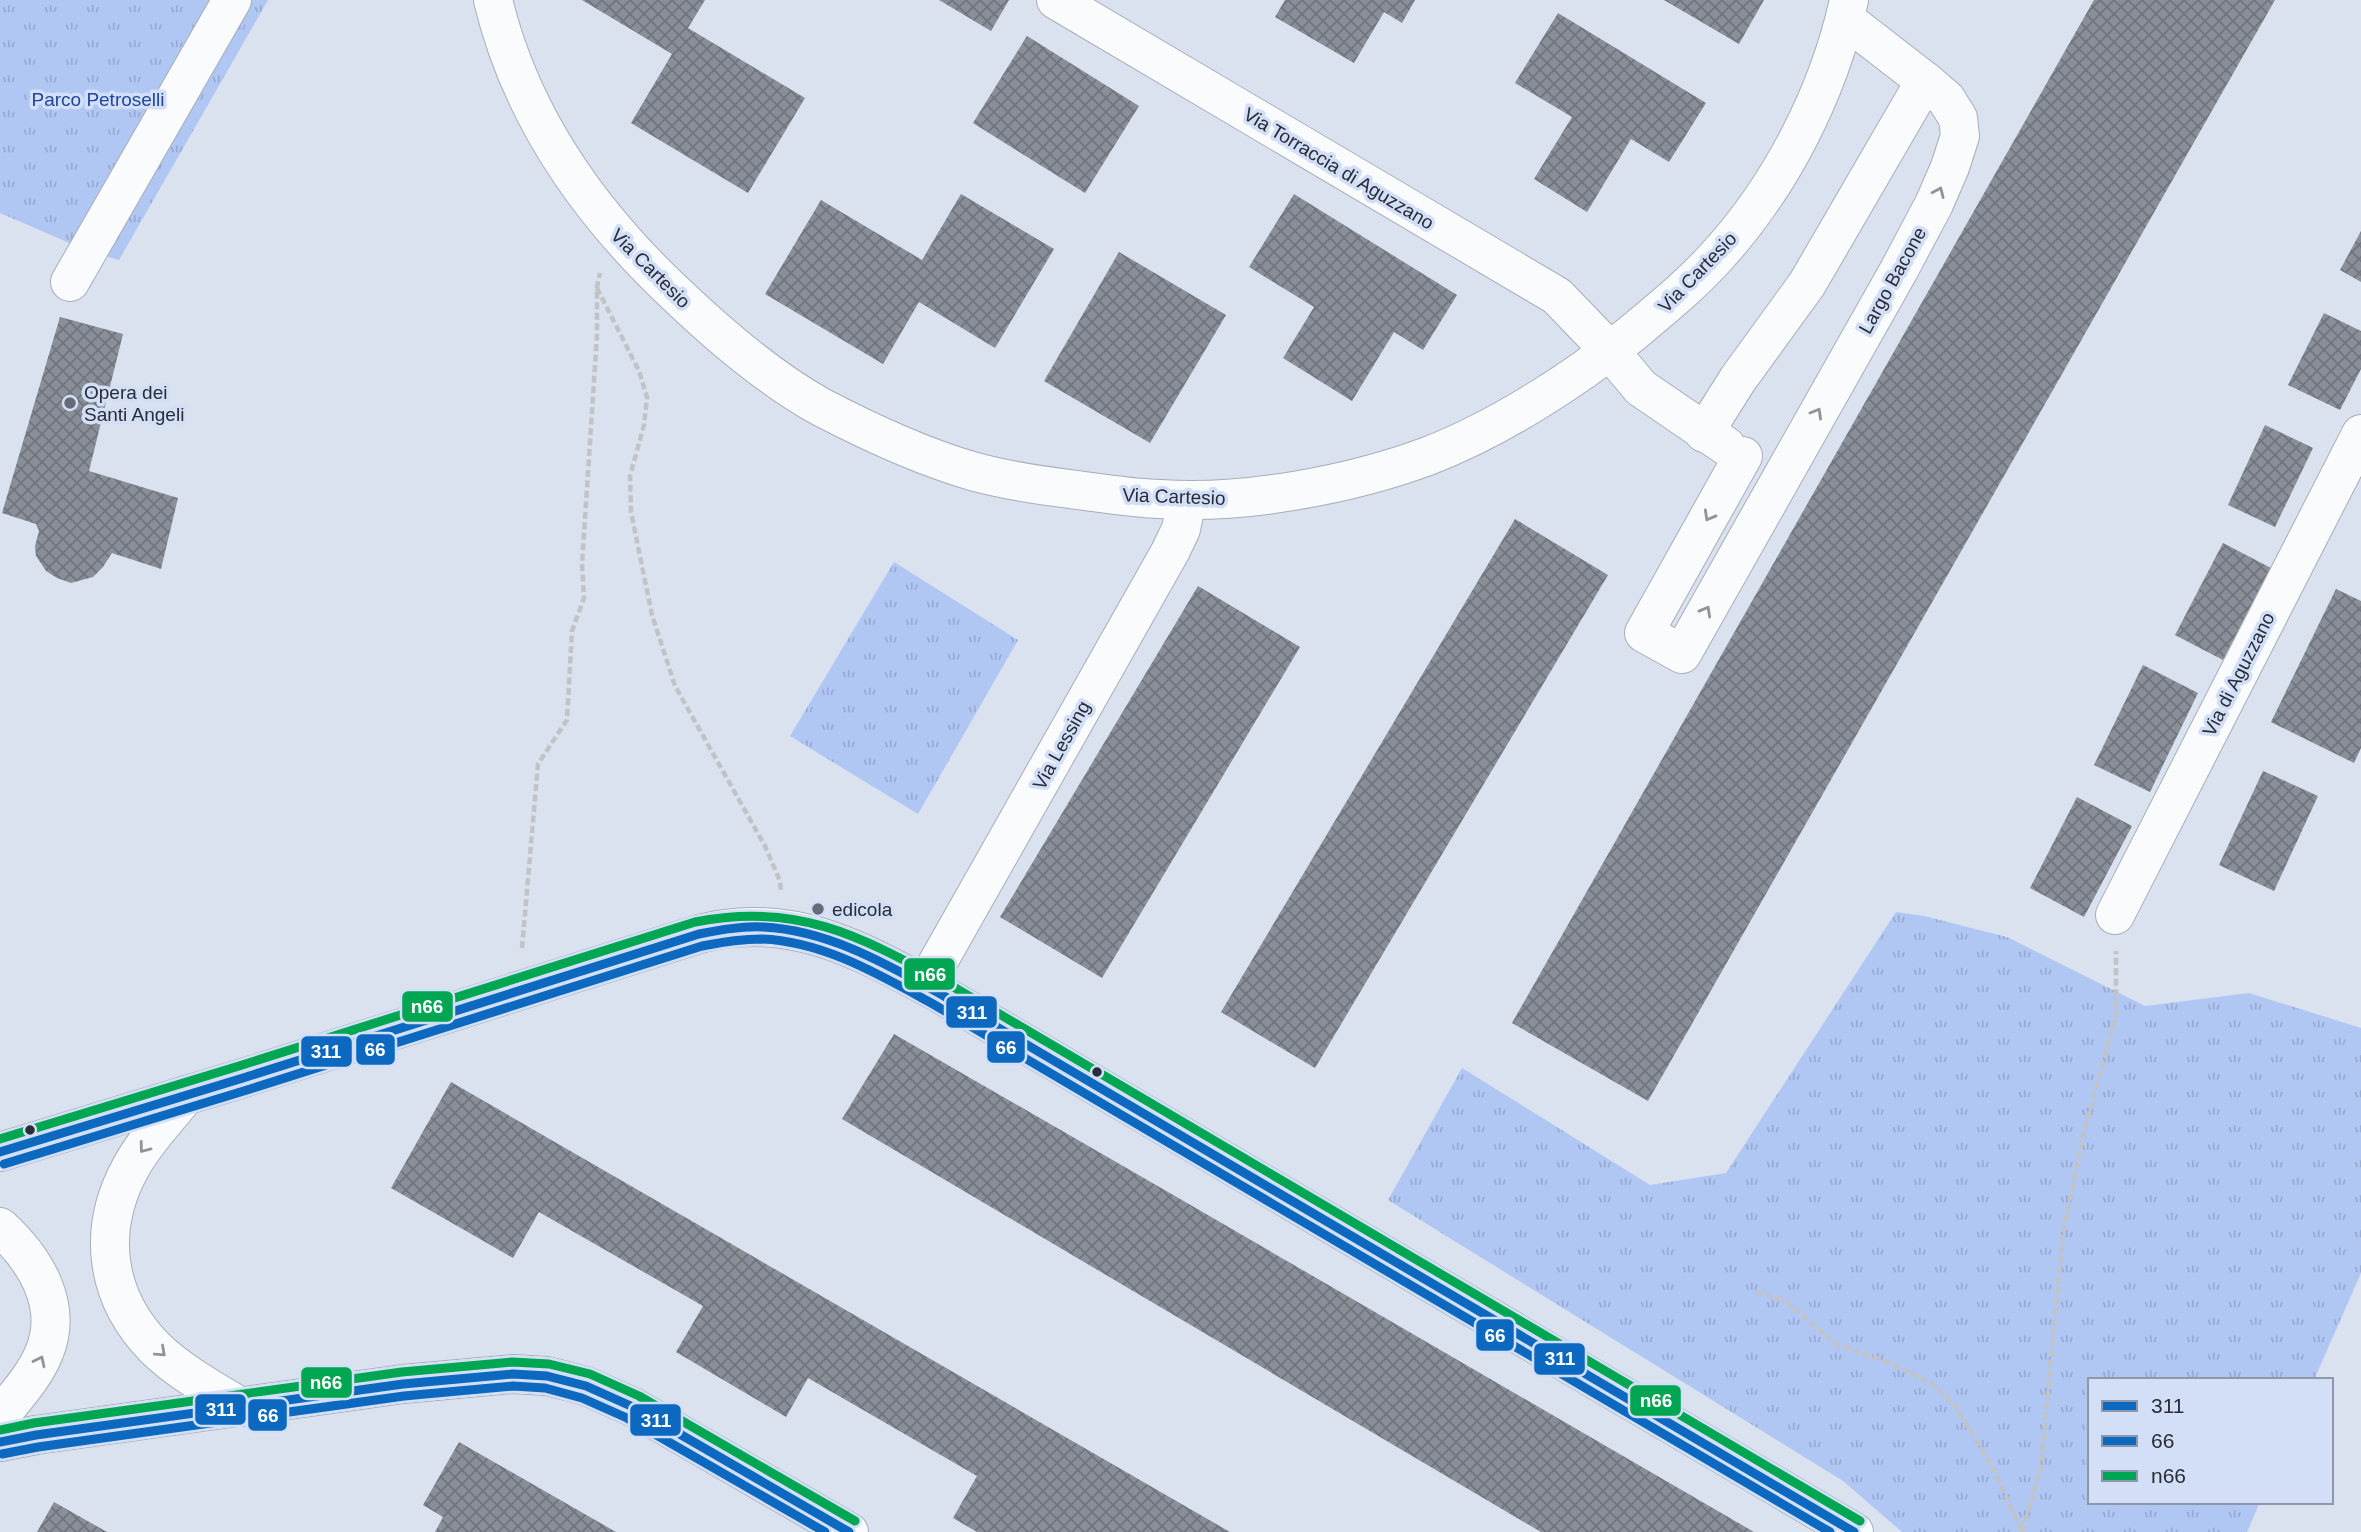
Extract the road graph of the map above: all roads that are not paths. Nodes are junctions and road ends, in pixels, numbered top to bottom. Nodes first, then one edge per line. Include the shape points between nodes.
1 (232, 0) edge
2 (493, 0) edge
3 (1056, 0) edge
4 (1847, 9) edge
5 (1925, 81) junction
6 (70, 282) dead end
7 (1610, 351) junction
8 (1704, 433) junction
9 (2361, 434) edge
10 (1743, 456) junction
11 (1780, 478) junction
12 (1187, 500) junction
13 (2115, 915) road end
14 (925, 985) junction
15 (186, 1095) junction
16 (0, 1152) edge
17 (0, 1227) edge
18 (240, 1407) junction
19 (0, 1416) edge
20 (0, 1442) edge
21 (849, 1532) edge
22 (1854, 1532) edge

1 - 6 street
2 - 12 street, Via Cartesio via 531,107 570,174 611,228 663,283 752,360 819,405 884,438 970,471 1099,493
3 - 7 street, Via Torraccia di Aguzzano via 1557,296
4 - 5 street, Largo Bacone
4 - 7 street, Via Cartesio via 1827,77 1776,176 1719,254
5 - 8 street via 1807,284
11 -> 5 street, Largo Bacone via 1911,248 1957,149 1958,118 1946,99
7 - 8 street via 1641,388
7 - 12 street, Via Cartesio via 1509,416 1428,456 1318,485 1230,499
8 - 10 street
9 - 13 street, Via di Aguzzano
10 - 11 street
10 -> 11 street, Largo Bacone via 1644,633 1682,654
12 - 14 street, Via Lessing via 1170,552
14 - 15 street via 821,937 786,928 738,925
14 - 22 street
15 - 16 street
15 -> 18 street via 131,1166 113,1210 109,1256 127,1308 151,1343
19 -> 17 street via 43,1355 50,1319 40,1275
18 - 20 street
18 - 21 street via 403,1384 513,1374 547,1376 586,1386 633,1407

